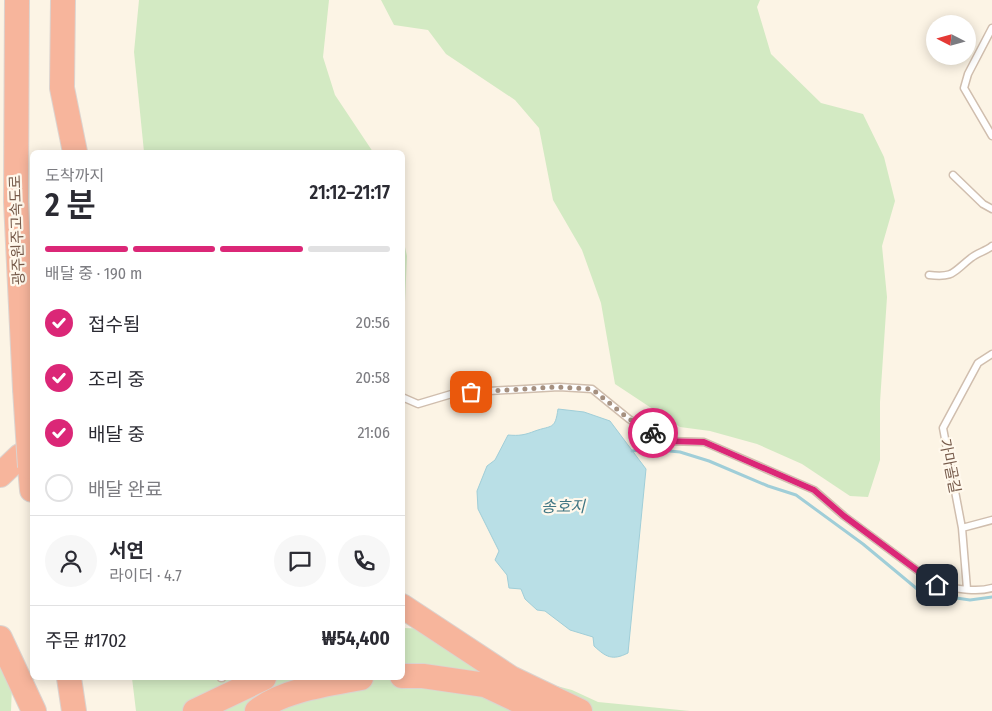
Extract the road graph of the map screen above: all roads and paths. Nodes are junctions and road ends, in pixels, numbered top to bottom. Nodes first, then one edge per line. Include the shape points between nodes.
1 (17, 0) edge
2 (32, 0) edge
3 (63, 0) edge
4 (992, 28) edge
5 (16, 44) junction
6 (0, 130) edge
7 (992, 136) edge
8 (30, 150) edge
9 (75, 150) edge
10 (953, 175) dead end
11 (992, 208) edge
12 (992, 246) edge
13 (929, 275) dead end
14 (991, 357) edge
15 (405, 398) edge
16 (30, 446) edge
17 (30, 467) edge
18 (0, 475) edge
19 (992, 520) edge
20 (962, 528) junction
21 (992, 588) edge
22 (967, 589) junction
23 (405, 608) edge
24 (405, 628) edge
25 (0, 638) edge
26 (405, 661) edge
27 (405, 676) edge
28 (511, 678) junction
29 (55, 680) edge
30 (69, 680) edge
31 (260, 680) edge
32 (350, 680) edge
33 (485, 685) junction
34 (34, 711) edge
35 (60, 711) edge
36 (74, 711) edge
37 (195, 711) edge
38 (257, 711) edge
39 (540, 711) edge
40 (580, 711) edge

1 - 5 highway, 광주원주고속도로
2 - 8 highway, 광주원주고속도로
3 - 9 highway via 62,88
4 - 7 lane via 964,88
5 - 6 highway
5 - 16 highway, 광주원주고속도로, bridge via 16,202
10 - 11 lane via 983,204
12 - 13 lane via 945,277
14 - 20 lane, 가마골길 via 978,363 943,428
15 - 22 lane via 418,404 455,393 558,387 592,389 629,419 664,441 704,442 814,490 918,574 937,585
17 - 18 highway via 20,456
19 - 20 lane
20 - 22 lane, 가마골길
21 - 22 lane
23 - 28 highway
24 - 28 highway via 449,654
25 - 34 highway
26 - 33 highway via 438,667
27 - 33 highway
28 - 40 highway
29 - 35 highway
30 - 36 highway
31 - 37 highway
32 - 38 highway via 313,687 264,705
33 - 39 highway

